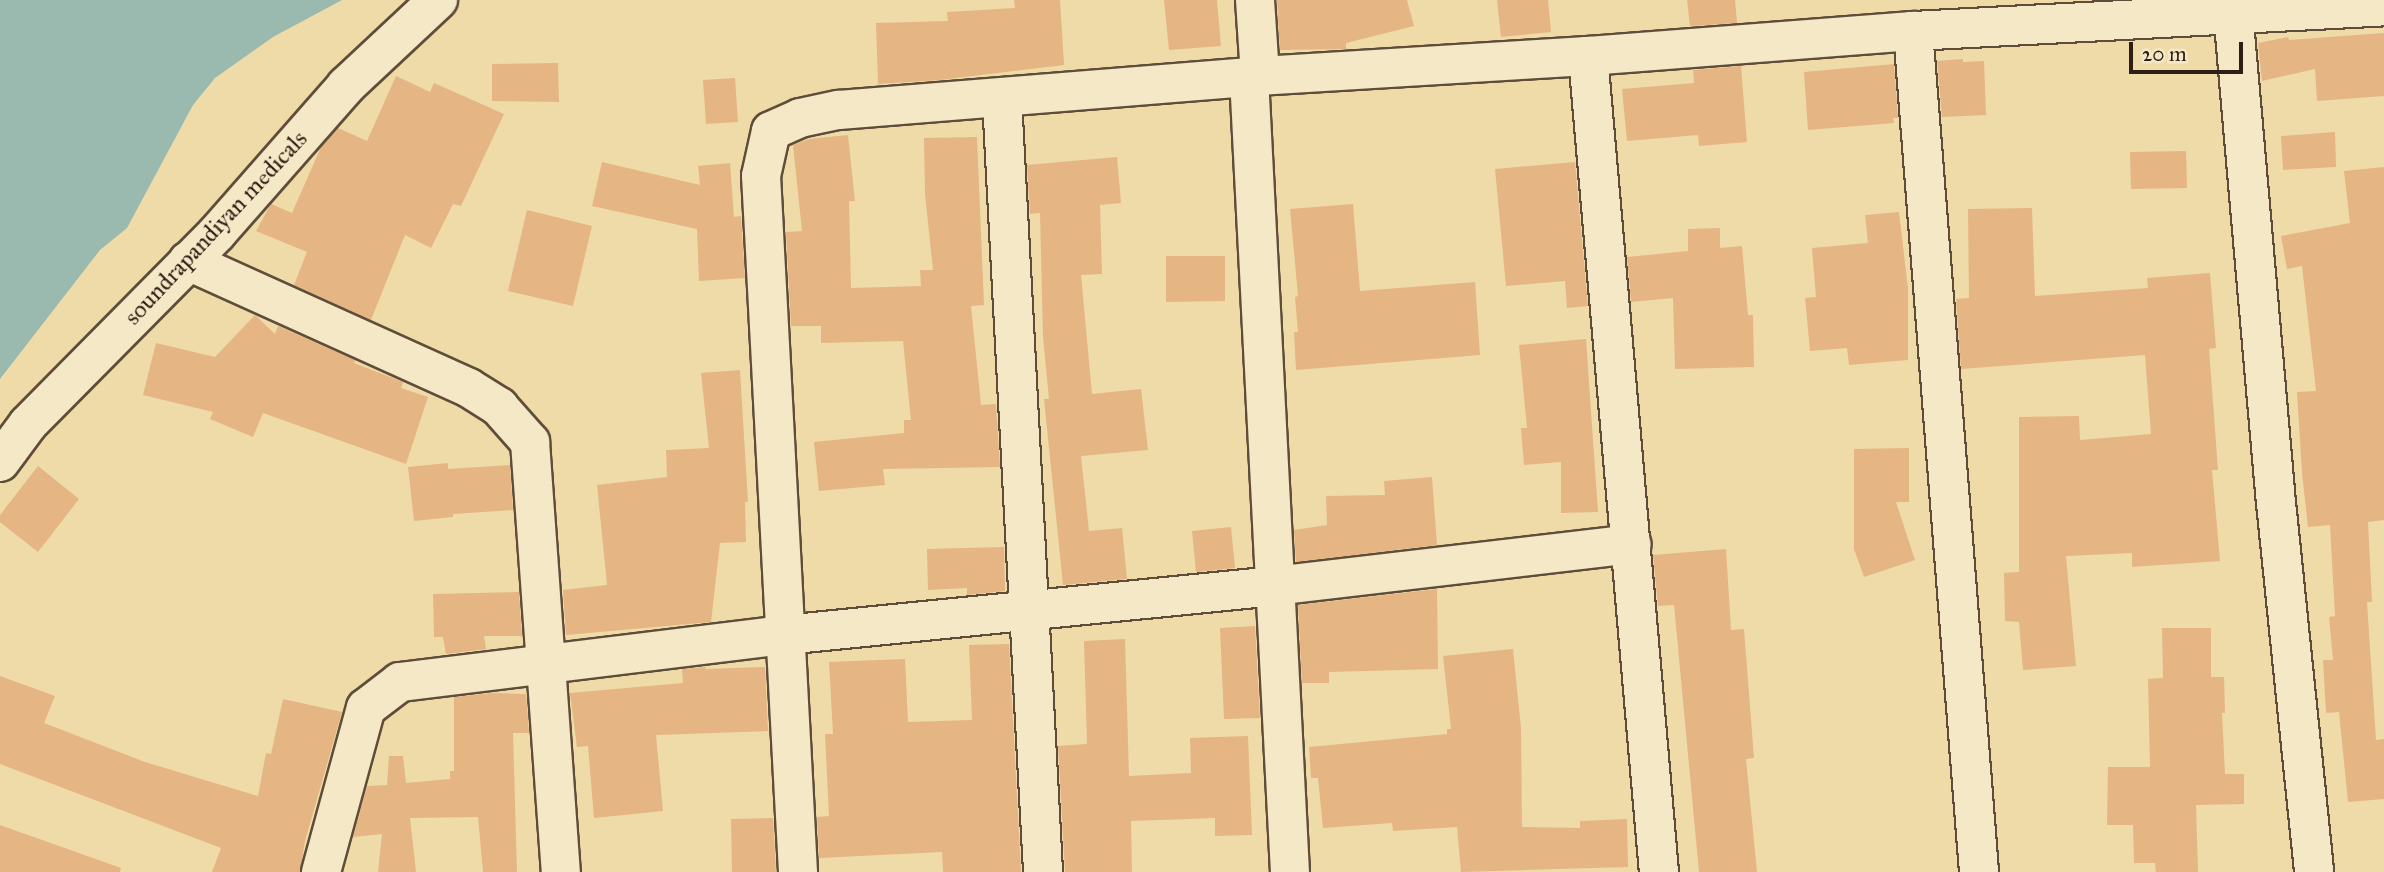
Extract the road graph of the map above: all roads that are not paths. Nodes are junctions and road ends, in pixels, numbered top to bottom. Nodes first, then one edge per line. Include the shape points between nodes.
1 (438, 0) edge
2 (1255, 0) edge
3 (2384, 6) edge
4 (2232, 7) edge
5 (1913, 31) junction
6 (1588, 56) junction
7 (1255, 77) junction
8 (1002, 99) junction
9 (188, 261) junction
10 (0, 462) edge
11 (1632, 544) junction
12 (1275, 586) junction
13 (1029, 609) junction
14 (784, 635) junction
15 (545, 666) junction
16 (321, 872) edge
17 (561, 872) edge
18 (798, 872) edge
19 (1042, 872) edge
20 (1290, 872) edge
21 (1659, 872) edge
22 (1979, 872) edge
23 (2314, 872) edge

1 - 9 street, soundrapandiyan medicals via 346,86
2 - 7 street
3 - 4 street
4 - 5 street
4 - 23 street
5 - 6 street
5 - 22 street
6 - 7 street
6 - 11 street
7 - 8 street
7 - 12 street
8 - 13 street
8 - 14 street via 839,110 800,118 771,131 761,176
9 - 10 street, soundrapandiyan medicals via 28,424
9 - 15 street via 469,387 499,407 530,442
11 - 12 street
11 - 21 street
12 - 13 street
12 - 20 street
13 - 14 street
13 - 19 street
14 - 15 street
14 - 18 street
15 - 16 street via 400,682 366,708
15 - 17 street

